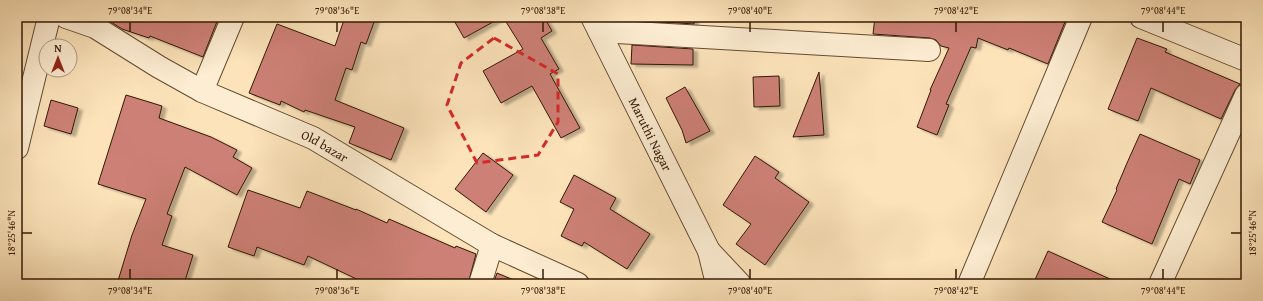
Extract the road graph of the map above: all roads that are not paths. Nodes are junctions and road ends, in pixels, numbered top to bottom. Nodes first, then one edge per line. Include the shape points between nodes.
1 (49, 17) edge
2 (66, 17) edge
3 (233, 17) edge
4 (1080, 17) edge
5 (1141, 17) edge
6 (97, 22) edge
7 (596, 24) edge
8 (929, 50) dead end
9 (1246, 60) edge
10 (202, 91) junction
11 (1246, 95) edge
12 (17, 148) edge
13 (492, 245) junction
14 (709, 251) junction
15 (480, 284) edge
16 (578, 284) edge
17 (717, 284) edge
18 (740, 284) edge
19 (969, 284) edge
20 (1160, 284) edge

1 - 12 street
2 - 6 street, Old bazar
3 - 10 street
4 - 19 street
5 - 9 street
6 - 10 street, Old bazar via 159,67
7 - 8 street
7 - 14 street, Maruthi Nagar
10 - 13 street, Old bazar via 313,138
11 - 20 street
13 - 15 street
13 - 16 street, Old bazar
14 - 17 street
14 - 18 street

